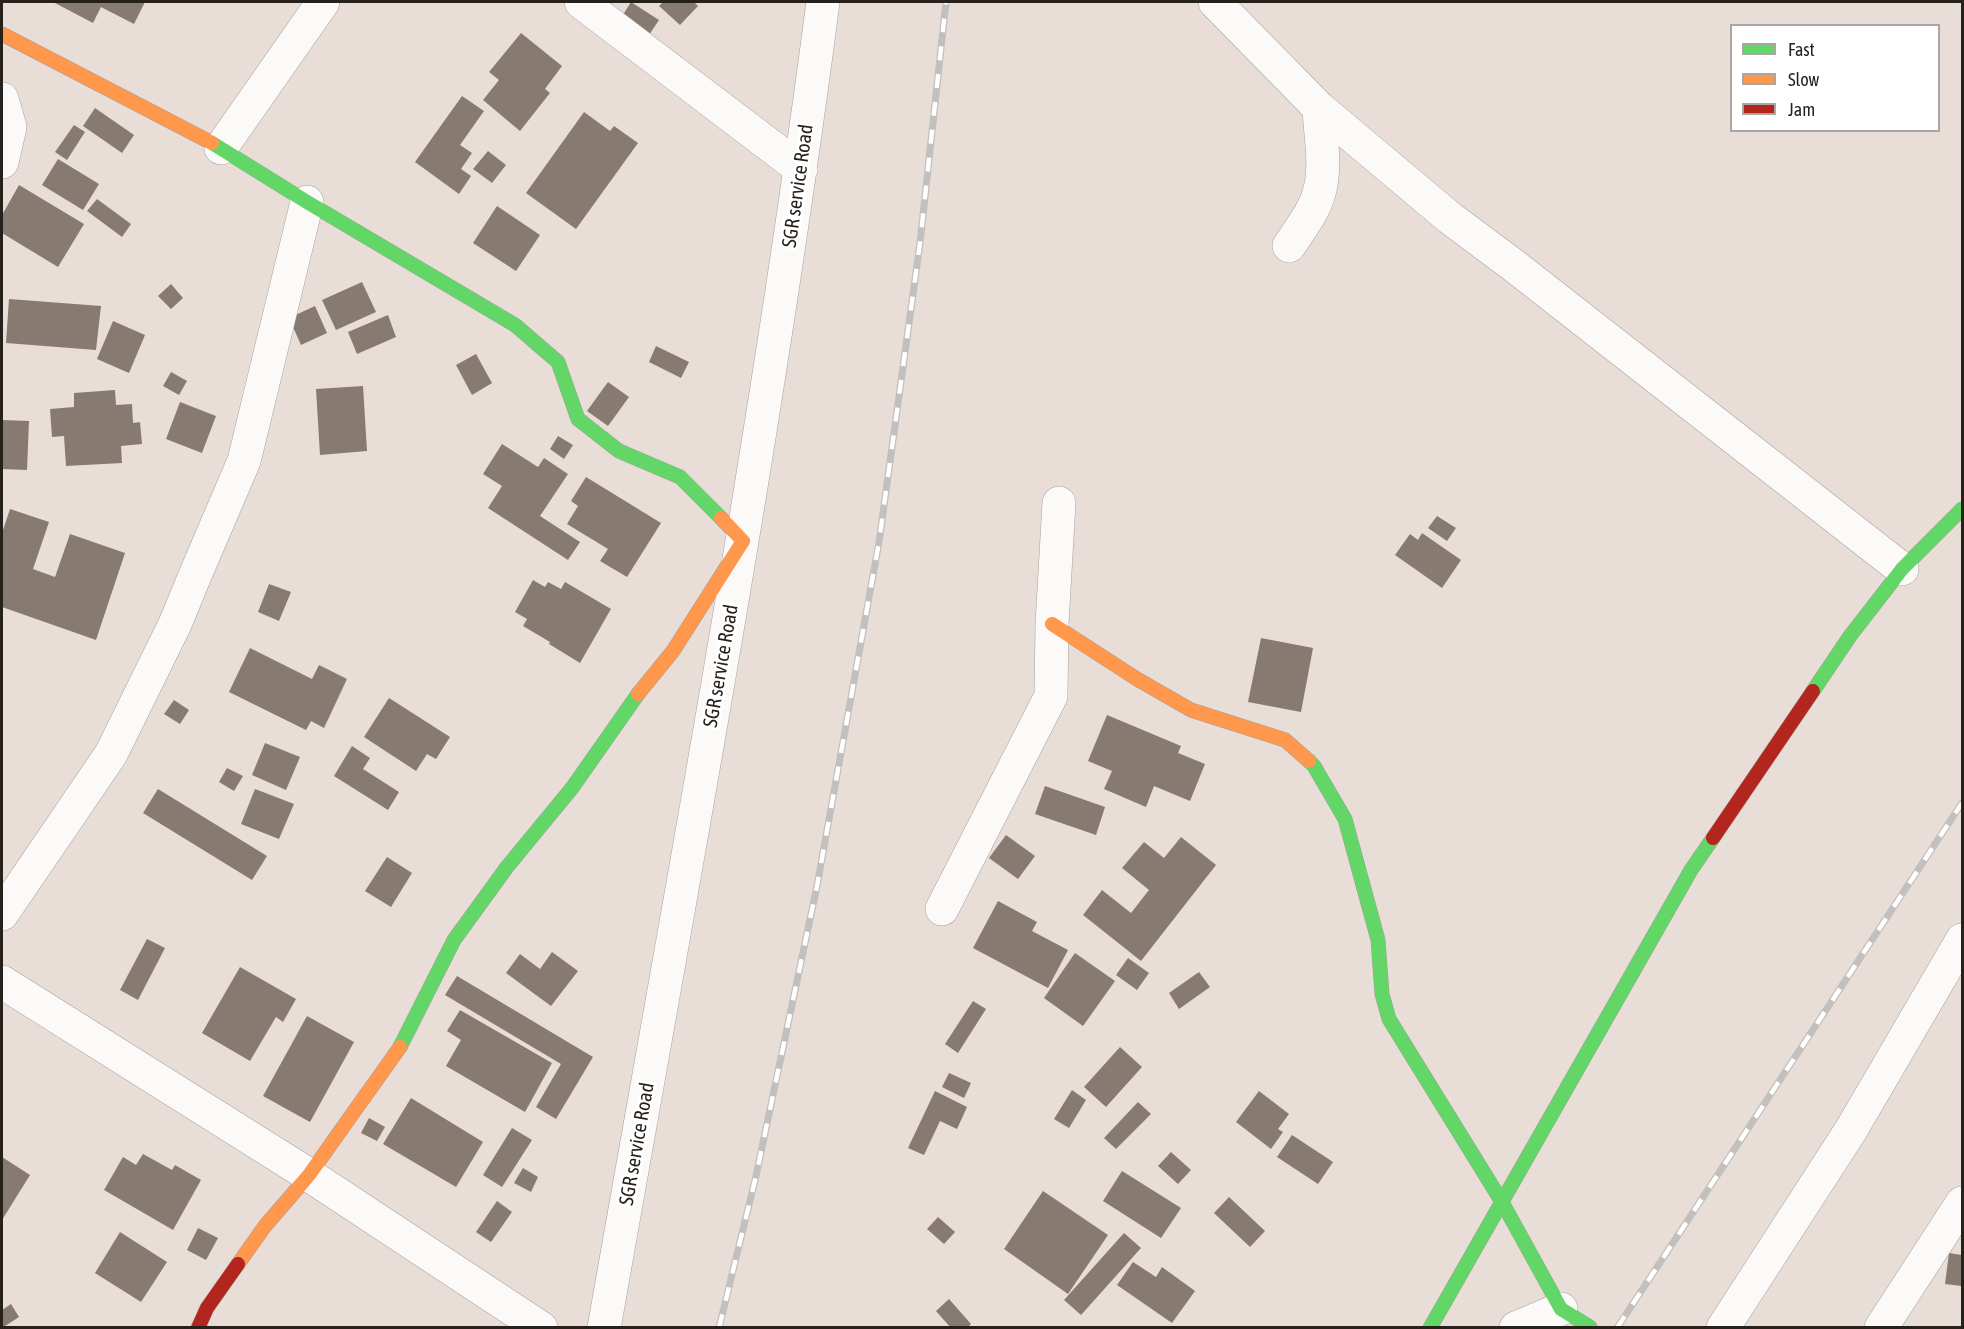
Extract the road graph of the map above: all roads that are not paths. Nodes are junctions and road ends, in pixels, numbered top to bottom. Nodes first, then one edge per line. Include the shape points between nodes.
1 (323, 2) edge
2 (581, 2) edge
3 (823, 2) edge
4 (1215, 2) edge
5 (2, 34) edge
6 (2, 99) edge
7 (1319, 108) junction
8 (220, 148) junction
9 (2, 162) edge
10 (801, 169) junction
11 (307, 202) junction
12 (1289, 246) dead end
13 (1059, 503) dead end
14 (1962, 509) edge
15 (743, 541) junction
16 (1902, 569) junction
17 (1052, 624) junction
18 (942, 909) dead end
19 (2, 914) edge
20 (1962, 940) edge
21 (2, 982) edge
22 (309, 1175) junction
23 (1502, 1202) junction
24 (1962, 1203) edge
25 (1561, 1309) junction
26 (1590, 1327) edge
27 (198, 1328) edge
28 (541, 1328) edge
29 (604, 1328) edge
30 (1430, 1328) edge
31 (1516, 1328) edge
32 (1723, 1328) edge
33 (1881, 1328) edge

1 - 8 street
2 - 10 street
3 - 10 street, SGR service Road
4 - 7 street
5 - 8 street
6 - 9 street via 10,127
7 - 12 street via 1323,177 1311,211
7 - 16 street via 1450,219
8 - 11 street
10 - 15 street, SGR service Road
11 - 15 street via 515,325 558,362 578,419 619,451 680,477
11 - 19 street via 244,461 175,624 111,754
13 - 17 street
14 - 16 street
15 - 22 street via 673,651 454,940 401,1046
15 - 29 street, SGR service Road
16 - 23 street via 1850,636 1691,870
17 - 18 street via 1051,696
17 - 23 street via 1191,710 1285,740 1314,766 1345,819 1378,940 1382,994 1389,1019
20 - 32 street via 1851,1130
21 - 22 street
22 - 27 street via 265,1226 207,1308
22 - 28 street
23 - 25 street
23 - 30 street
24 - 33 street
25 - 26 street
25 - 31 street

